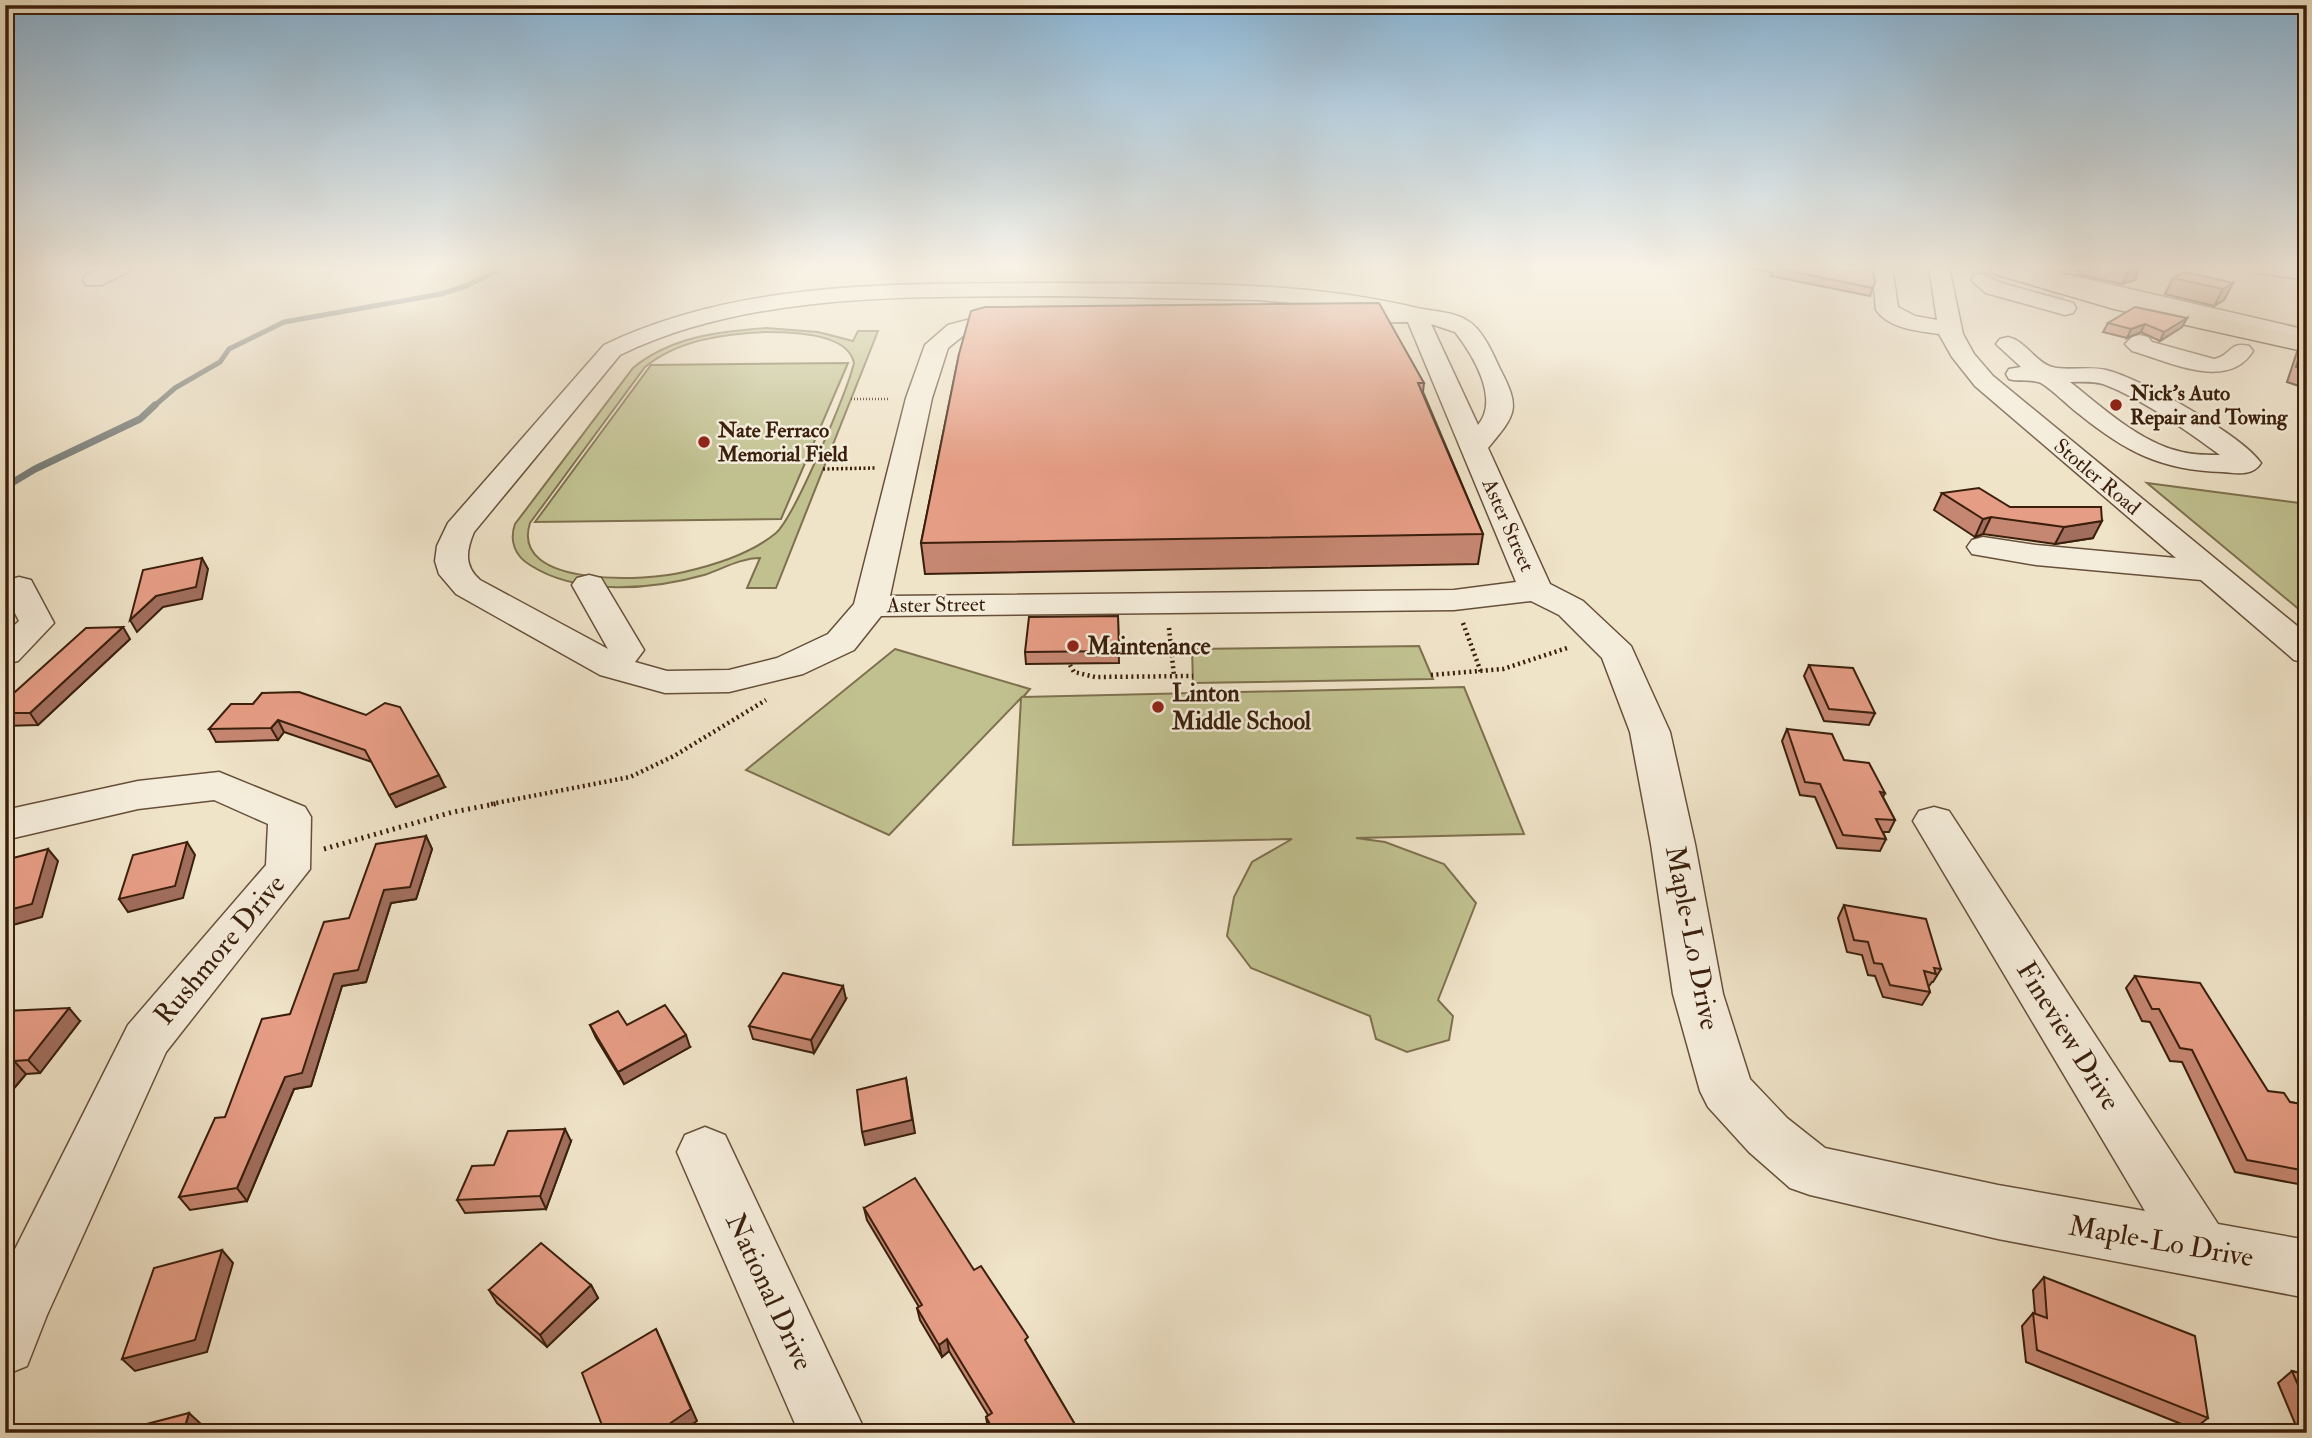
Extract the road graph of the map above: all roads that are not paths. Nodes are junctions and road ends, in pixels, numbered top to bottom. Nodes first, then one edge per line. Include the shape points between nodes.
1 (643, 334) edge
2 (951, 334) edge
3 (1424, 334) edge
4 (1468, 334) edge
5 (1953, 334) edge
6 (2233, 334) edge
7 (2244, 334) edge
8 (2242, 337) junction
9 (2307, 337) edge
10 (2008, 344) dead end
11 (2307, 345) edge
12 (1978, 373) junction
13 (2045, 374) junction
14 (1474, 447) junction
15 (1983, 547) dead end
16 (2210, 571) junction
17 (589, 585) dead end
18 (1536, 590) junction
19 (12, 591) edge
20 (871, 606) junction
21 (2304, 647) edge
22 (5, 653) edge
23 (613, 667) junction
24 (1934, 821) dead end
25 (5, 825) edge
26 (705, 1152) dead end
27 (2201, 1250) junction
28 (2307, 1269) edge
29 (5, 1344) edge
30 (834, 1433) edge

1 - 23 street via 612,351 459,530 449,555 457,577 468,587
2 - 20 street via 937,345 919,398
3 - 14 street, Aster Street
4 - 14 street via 1500,393 1502,413
5 - 12 street, Stotler Road
6 - 8 main road
7 - 8 street
8 - 8 street via 2238,358 2222,366 2137,344 2153,337
8 - 9 street
8 - 11 main road
10 - 13 street
12 - 13 street
12 - 16 street, Stotler Road
13 - 13 street via 2092,375 2122,384 2247,463 2164,456 2100,417
14 - 18 street, Aster Street
15 - 16 street
16 - 21 street, Stotler Road
17 - 23 street via 626,650
18 - 20 street, Aster Street via 1454,600
18 - 27 street, Maple-Lo Drive via 1571,608 1618,654 1650,732 1698,994 1727,1090 1768,1135 1810,1170
19 - 22 street via 37,623
20 - 23 street via 841,642 790,666 729,681 665,682
24 - 27 street, Fineview Drive
25 - 29 street, Rushmore Drive via 138,795 219,786 290,817 288,869 146,1040
26 - 30 street, National Drive
27 - 28 street, Maple-Lo Drive

